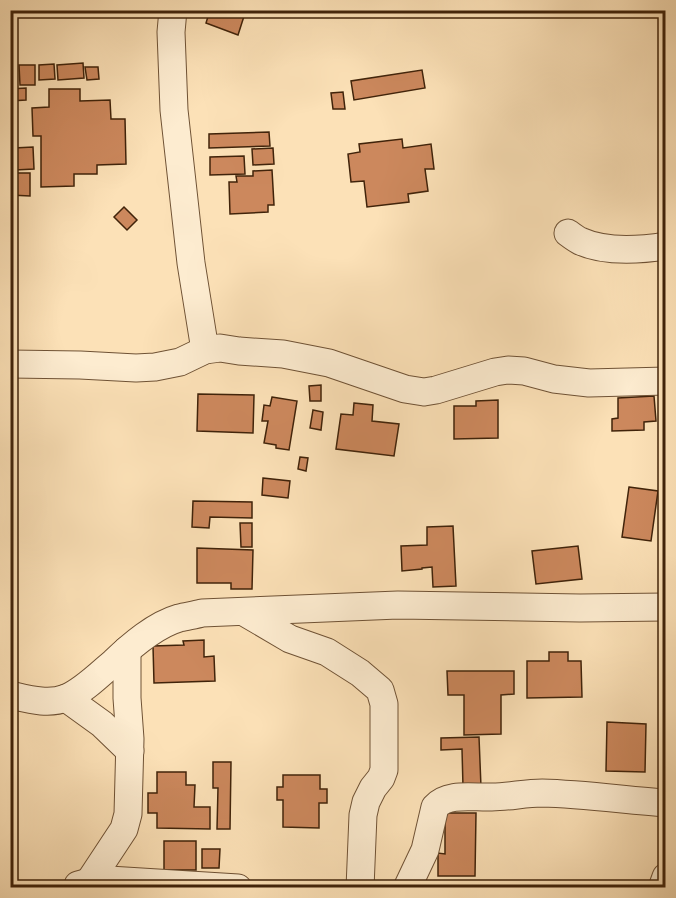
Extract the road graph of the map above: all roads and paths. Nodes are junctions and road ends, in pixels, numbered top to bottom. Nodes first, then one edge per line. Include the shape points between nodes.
1 (172, 10) edge
2 (568, 233) dead end
3 (666, 246) edge
4 (205, 350) junction
5 (10, 364) edge
6 (666, 381) edge
7 (666, 607) edge
8 (244, 612) junction
9 (127, 651) junction
10 (10, 695) edge
11 (66, 698) junction
12 (130, 751) junction
13 (666, 803) edge
14 (666, 877) edge
15 (80, 885) edge
16 (238, 888) edge
17 (360, 888) edge
18 (407, 888) edge
19 (662, 888) edge

1 - 4 street via 174,110 190,263
2 - 3 street via 603,247
4 - 5 street via 180,362 155,367
4 - 6 street via 220,348 302,357 424,392 508,370 589,383
7 - 8 street via 398,605
8 - 9 street via 177,618
8 - 17 street via 290,639 327,652 372,682 383,697 384,770 363,815
9 - 11 street
9 - 12 street
10 - 11 street via 43,701
11 - 12 street
12 - 15 street via 124,829
13 - 18 street via 542,793 444,801 435,807 425,850
14 - 19 street
15 - 16 street via 109,880

